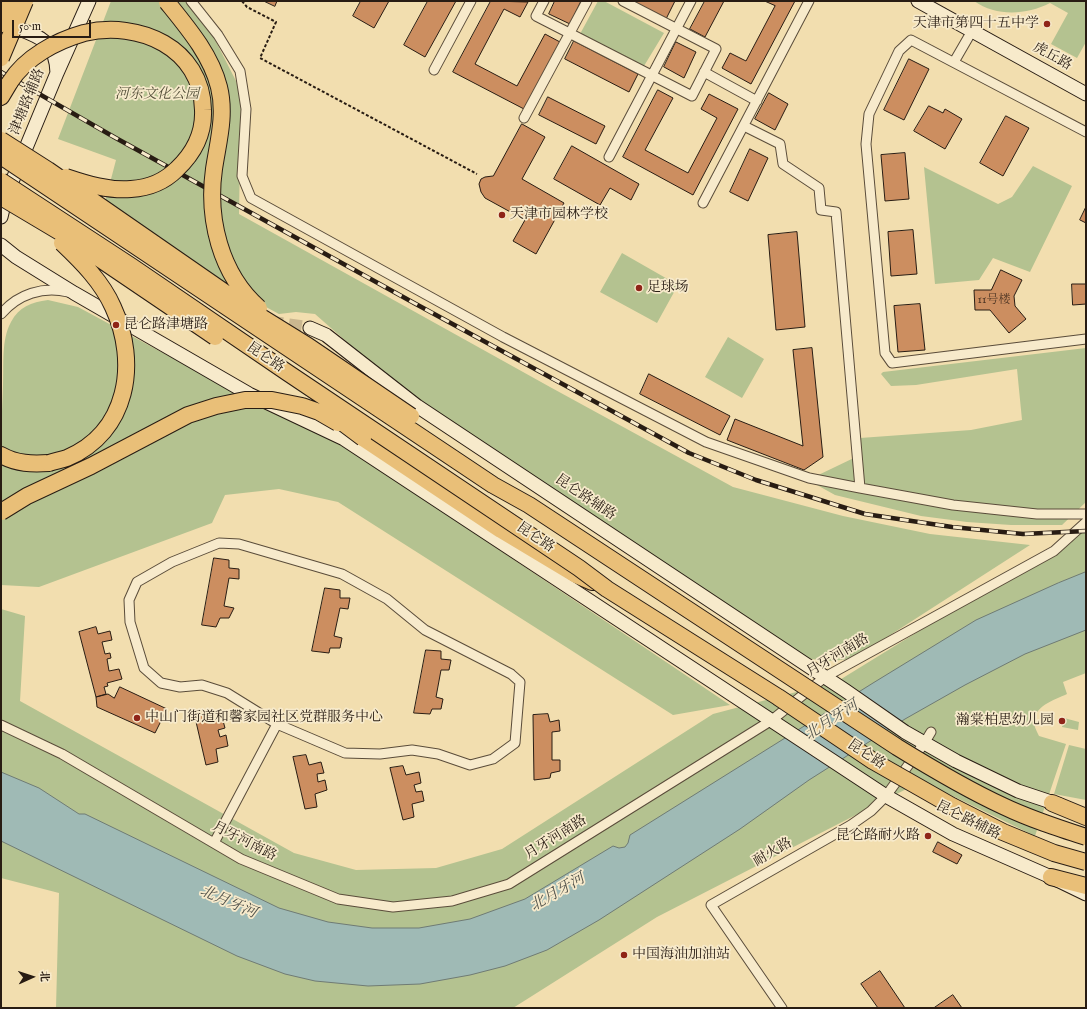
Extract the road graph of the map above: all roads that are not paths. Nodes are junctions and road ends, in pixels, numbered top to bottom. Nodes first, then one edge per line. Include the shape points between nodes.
1 (11, 1) edge
2 (25, 1) edge
3 (89, 1) edge
4 (166, 1) edge
5 (191, 1) edge
6 (471, 1) edge
7 (544, 1) edge
8 (586, 1) edge
9 (622, 1) edge
10 (691, 1) edge
11 (809, 1) edge
12 (918, 1) edge
13 (935, 1) edge
14 (1, 23) edge
15 (974, 27) junction
16 (676, 29) junction
17 (570, 33) junction
18 (1, 58) edge
19 (954, 62) junction
20 (434, 70) dead end
21 (704, 72) junction
22 (57, 73) junction
23 (652, 76) junction
24 (1086, 84) edge
25 (1086, 94) edge
26 (1, 97) edge
27 (757, 101) junction
28 (524, 118) dead end
29 (744, 126) junction
30 (1086, 132) edge
31 (1, 140) edge
32 (1, 156) edge
33 (609, 156) dead end
34 (48, 170) junction
35 (4, 196) edge
36 (703, 203) dead end
37 (1, 217) edge
38 (1, 245) edge
39 (74, 293) junction
40 (1, 314) edge
41 (310, 328) tunnel mouth
42 (1086, 339) edge
43 (308, 346) junction
44 (364, 438) junction
45 (1, 456) edge
46 (860, 488) junction
47 (529, 504) junction
48 (1, 512) edge
49 (1086, 514) edge
50 (1086, 522) edge
51 (607, 589) junction
52 (825, 677) junction
53 (772, 720) junction
54 (277, 724) junction
55 (1, 726) edge
56 (928, 737) junction
57 (886, 796) junction
58 (1052, 803) junction
59 (1086, 811) edge
60 (1086, 818) edge
61 (1086, 837) edge
62 (214, 843) junction
63 (1086, 862) edge
64 (1051, 877) junction
65 (1086, 886) edge
66 (1086, 894) edge
67 (782, 1008) edge

1 - 14 highway, bridge
2 - 18 highway, bridge
3 - 22 main road, 津塘路辅路
4 - 43 highway, bridge via 202,49 219,87 222,105 214,169 212,217 222,251 237,282 256,305
5 - 46 street via 218,36 240,71 246,109 242,176 251,198 504,337 706,442 809,478
6 - 20 street
7 - 17 street via 536,16
8 - 17 street
9 - 16 street
10 - 16 street
11 - 27 street
12 - 15 main road, 虎丘路
13 - 15 main road, 虎丘路
14 - 22 main road via 43,40 49,45 57,61
15 - 19 street
15 - 24 main road, 虎丘路
15 - 25 main road, 虎丘路
16 - 21 street via 716,49
16 - 23 street
17 - 23 street
17 - 28 street
19 - 30 street
19 - 42 street via 911,40 899,51 869,114 866,144 885,353 892,363
21 - 23 street via 692,96
21 - 27 street
22 - 35 main road, 津塘路辅路 via 20,164
23 - 33 street
26 - 34 highway, bridge via 16,74 41,53 72,37 99,31 135,32 161,42 180,56 195,74 203,101 201,130 189,156 166,178 145,187 115,189 92,185
27 - 29 street
29 - 36 street
29 - 46 street via 780,144 783,164 819,188 821,210 836,212
31 - 34 highway, bridge
32 - 47 highway, 昆仑路, bridge via 493,485
34 - 43 highway, bridge via 253,312
35 - 37 main road, 津塘路辅路
35 - 44 highway, bridge
35 - 45 highway, bridge via 61,243 96,279 120,323 125,341 127,368 119,406 102,434 90,444 66,459 49,462 22,463
35 - 51 highway, 昆仑路, bridge via 131,266
38 - 39 main road, 昆仑路辅路
39 - 40 street via 54,290 34,292 11,303
39 - 53 main road, 昆仑路辅路 via 249,394 344,439
41 - 52 main road, 昆仑路辅路 via 326,335 417,406
43 - 47 highway, bridge via 492,474
44 - 48 highway, bridge via 319,412 302,406 272,400 246,400 216,406 188,415 91,466 26,496
44 - 51 highway, bridge via 501,530 576,575
46 - 49 street via 953,505 1037,514
47 - 61 highway, 昆仑路, bridge via 945,777 1004,807
50 - 52 street, 月牙河南路 via 1054,551
51 - 63 highway, 昆仑路, bridge via 873,760 952,806 1003,832 1054,853
52 - 53 street, 月牙河南路
52 - 56 main road, 昆仑路辅路 via 905,732
53 - 57 main road, 昆仑路辅路
53 - 62 street, 月牙河南路 via 509,884 452,901 393,907 338,899 241,859
54 - 54 street via 345,753 380,754 412,750 438,754 470,765 493,759 515,743 520,682 512,674 425,630 387,599 342,574 239,544 219,543 172,562 137,582 129,600 130,622 144,668 161,683 180,687 202,685 227,692
54 - 62 street
55 - 62 street, 月牙河南路 via 62,754
56 - 57 street, 耐火路
56 - 58 main road via 956,761 1018,791
57 - 64 main road, 昆仑路辅路 via 953,834
57 - 67 street, 耐火路 via 851,825 711,905
58 - 59 main road
58 - 60 highway
64 - 65 highway
64 - 66 main road, 昆仑路辅路

